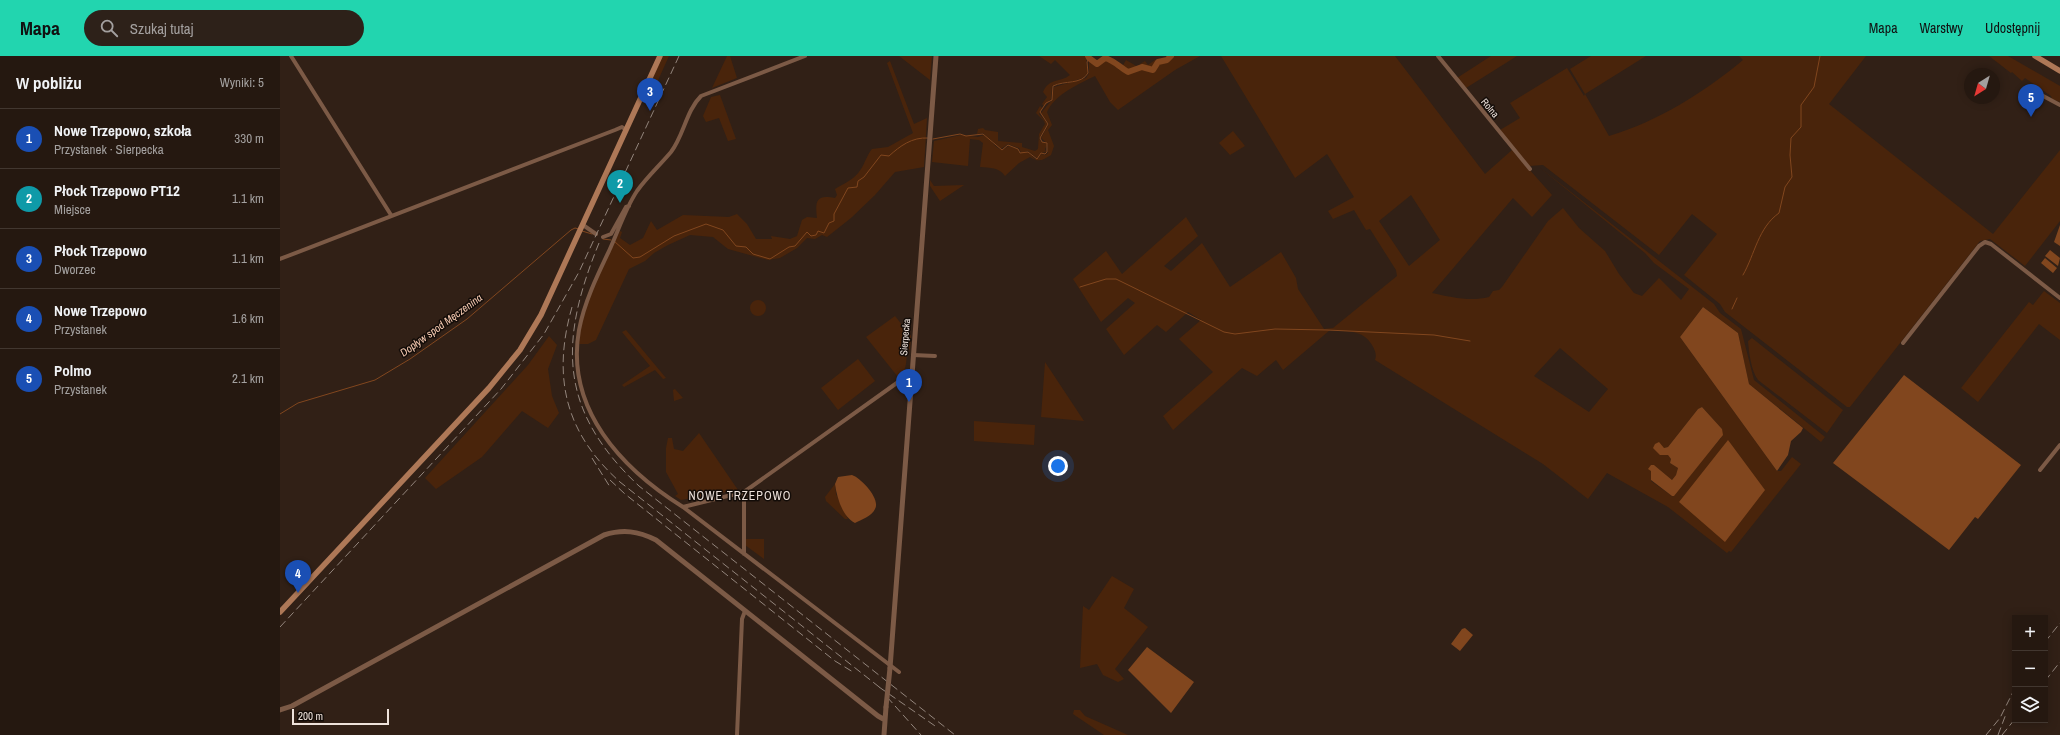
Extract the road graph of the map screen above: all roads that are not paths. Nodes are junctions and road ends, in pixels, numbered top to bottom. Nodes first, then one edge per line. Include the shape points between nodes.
1 (291, 56) edge
2 (660, 56) edge
3 (806, 56) edge
4 (936, 56) edge
5 (1438, 56) edge
6 (2035, 56) edge
7 (2060, 71) edge
8 (2032, 90) dead end
9 (2060, 105) edge
10 (626, 130) junction
11 (1530, 169) dead end
12 (629, 206) junction
13 (391, 215) junction
14 (582, 226) junction
15 (596, 234) dead end
16 (603, 237) dead end
17 (280, 258) edge
18 (2060, 298) edge
19 (1903, 343) dead end
20 (913, 355) junction
21 (935, 356) dead end
22 (911, 378) junction
23 (2060, 445) edge
24 (2040, 470) dead end
25 (744, 492) junction
26 (683, 507) junction
27 (744, 554) junction
28 (745, 611) junction
29 (280, 612) edge
30 (890, 667) junction
31 (899, 672) dead end
32 (280, 710) edge
33 (886, 720) junction
34 (737, 735) edge
35 (884, 735) edge

1 - 13 street
2 - 10 main road
3 - 12 street via 701,96 674,147 639,189
4 - 20 street, Sierpecka
5 - 11 street, Rolna
6 - 7 main road
8 - 9 street
10 - 13 street via 622,127
10 - 14 main road
12 - 16 street via 611,234
12 - 26 street via 589,296 579,331 578,363 583,392 595,423 612,449 634,470
13 - 17 street
14 - 15 street
14 - 29 main road via 538,319 505,370
18 - 19 street via 1985,242 1979,246
20 - 21 street
20 - 22 street, Sierpecka
22 - 25 street via 901,380
22 - 30 street, Sierpecka
23 - 24 street
25 - 26 street
25 - 27 street
26 - 27 street
27 - 30 street
28 - 32 street via 656,540 636,532 614,532 604,535 292,706
28 - 33 street
28 - 34 street via 742,619
30 - 31 street
30 - 33 street, Sierpecka, bridge
33 - 35 street, Sierpecka

